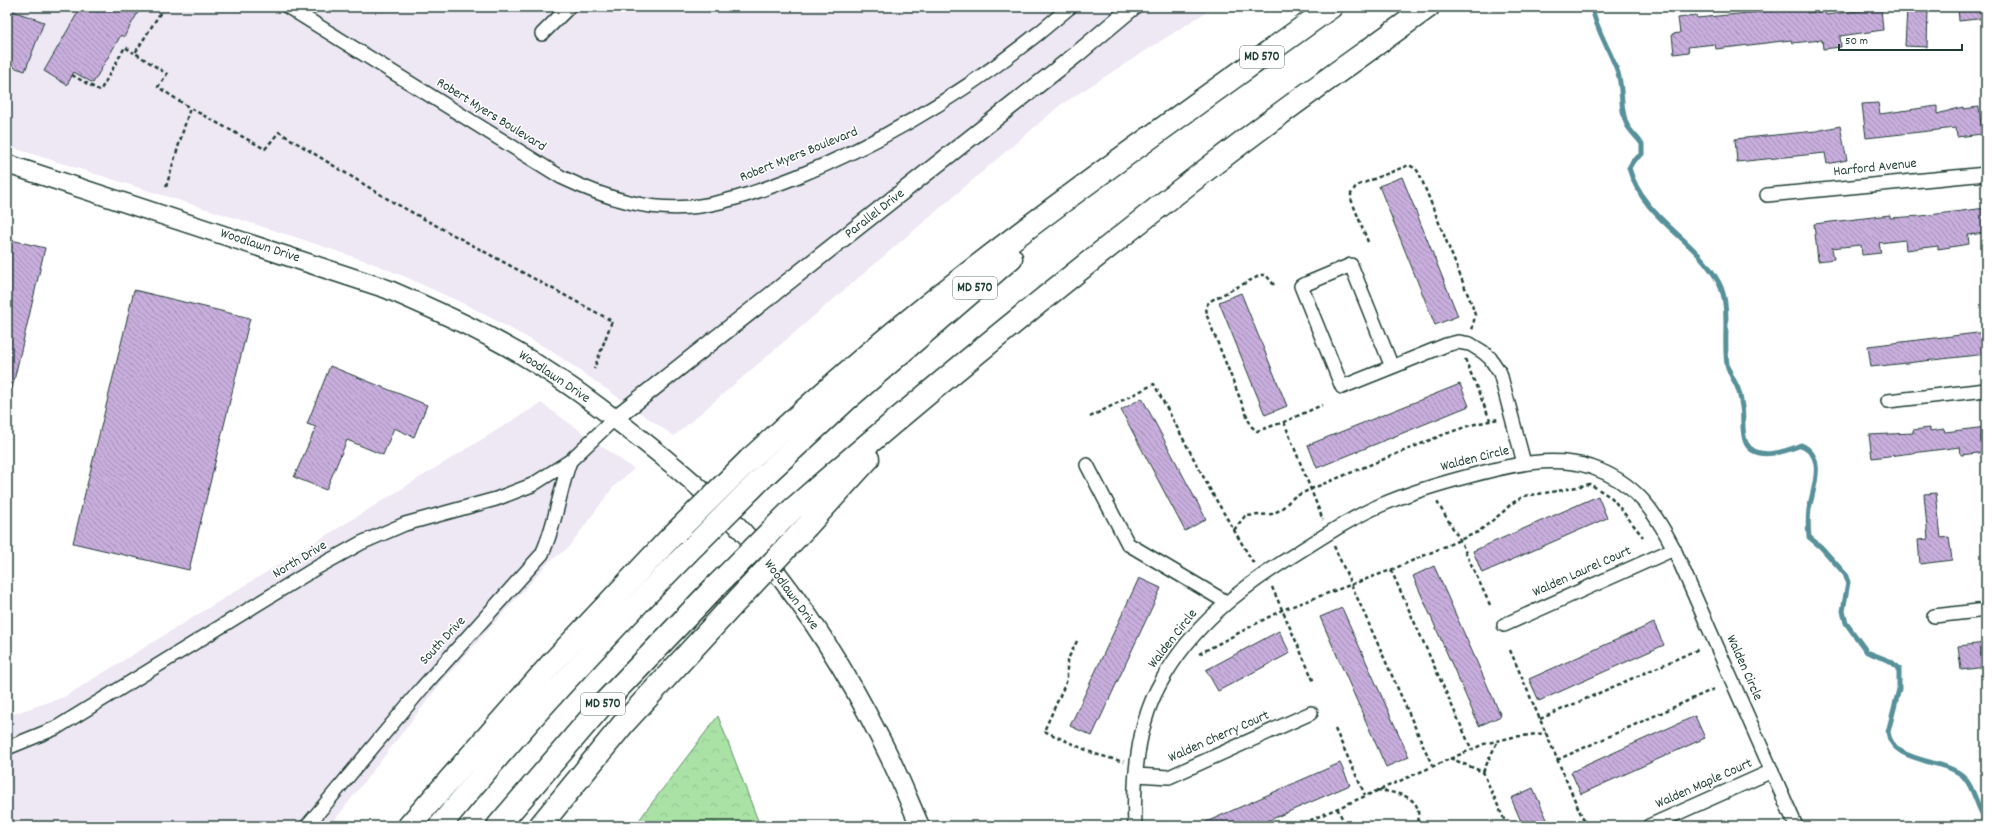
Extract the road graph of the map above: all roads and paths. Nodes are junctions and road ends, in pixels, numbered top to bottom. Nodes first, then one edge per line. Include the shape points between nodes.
1 (164, 7) edge
2 (288, 7) edge
3 (569, 7) edge
4 (1070, 7) edge
5 (1133, 7) edge
6 (1331, 7) edge
7 (1428, 7) edge
8 (542, 34) dead end
9 (135, 53) junction
10 (72, 75) dead end
11 (190, 108) junction
12 (1193, 108) junction
13 (7, 164) edge
14 (1986, 174) edge
15 (166, 187) dead end
16 (1767, 195) dead end
17 (1368, 242) dead end
18 (1274, 285) dead end
19 (1471, 331) dead end
20 (986, 346) junction
21 (1465, 358) dead end
22 (1392, 367) junction
23 (594, 369) dead end
24 (1986, 390) edge
25 (1888, 401) dead end
26 (1322, 405) dead end
27 (1090, 417) dead end
28 (1502, 418) dead end
29 (614, 419) junction
30 (1490, 420) junction
31 (1284, 422) junction
32 (570, 461) junction
33 (1524, 463) junction
34 (1087, 465) dead end
35 (1311, 489) junction
36 (1437, 502) dead end
37 (1324, 522) dead end
38 (1234, 530) junction
39 (1643, 536) dead end
40 (1460, 540) junction
41 (1332, 542) dead end
42 (1674, 549) junction
43 (1255, 564) dead end
44 (1391, 570) junction
45 (1352, 585) junction
46 (1272, 586) dead end
47 (1226, 602) junction
48 (1490, 605) dead end
49 (1282, 610) junction
50 (1986, 610) edge
51 (1934, 616) dead end
52 (1504, 625) dead end
53 (1077, 641) dead end
54 (1699, 649) dead end
55 (1510, 650) dead end
56 (1199, 654) dead end
57 (1314, 682) dead end
58 (1716, 688) dead end
59 (1311, 713) dead end
60 (1540, 719) junction
61 (1335, 729) dead end
62 (1546, 733) junction
63 (1498, 740) junction
64 (7, 748) edge
65 (1471, 748) junction
66 (1450, 758) junction
67 (1557, 760) junction
68 (1128, 762) dead end
69 (1432, 765) junction
70 (1772, 771) junction
71 (1483, 772) junction
72 (1136, 775) junction
73 (1377, 790) junction
74 (1365, 795) junction
75 (1338, 808) junction
76 (307, 826) edge
77 (410, 826) edge
78 (440, 826) edge
79 (498, 826) edge
80 (540, 826) edge
81 (920, 826) edge
82 (1136, 826) edge
83 (1297, 826) edge
84 (1346, 826) edge
85 (1422, 826) edge
86 (1507, 826) edge
87 (1586, 826) edge
88 (1649, 826) edge
89 (1796, 826) edge

1 - 9 path
2 - 4 street, Robert Myers Boulevard via 560,177 608,198 638,205 673,207 700,206 762,190 826,165 868,144 960,90
3 - 8 street
5 - 29 street, Parallel Drive
6 - 12 highway, MD 570
7 - 20 highway, MD 570 via 1216,162
9 - 10 path via 124,47 100,90
9 - 11 path via 167,74 158,87
11 - 15 path
11 - 23 path via 265,149 279,132 392,201 612,321
12 - 77 highway, bridge via 996,251 907,322 749,460 670,538 552,663
12 - 78 highway, MD 570, bridge via 919,336 764,476 568,677
13 - 29 main road, Woodlawn Drive via 387,289 498,341 554,375
14 - 16 street, Harford Avenue
17 - 19 path via 1351,199 1353,189 1409,165 1413,166 1419,173 1472,305 1475,315
18 - 31 path via 1266,275 1254,277 1210,301 1206,310 1252,427 1256,430
20 - 79 highway, MD 570, bridge via 793,509 602,705
20 - 80 highway, bridge via 863,465 731,607 624,723
21 - 30 path
22 - 22 street via 1351,265 1301,286 1342,387
22 - 33 street via 1458,342 1470,344 1483,352 1500,373
24 - 25 street
26 - 31 path
27 - 38 path via 1154,384
28 - 30 path
29 - 32 street, North Drive
29 - 81 main road, Woodlawn Drive via 674,465 727,514 761,552 804,610 841,668 882,741
30 - 35 path via 1445,434
31 - 35 path
32 - 64 street, North Drive via 532,485 496,499 405,524 361,543 56,728
32 - 76 street, South Drive via 562,484 551,535 542,554 422,688
33 - 42 street, Walden Circle via 1546,461 1578,464 1617,479 1630,487 1651,508
33 - 47 street, Walden Circle via 1441,483 1382,504 1298,552
34 - 47 street via 1128,544
35 - 37 path
35 - 38 path via 1294,497 1272,514 1245,516
36 - 40 path
38 - 43 path
39 - 40 path via 1615,501 1590,484 1524,496 1478,532
40 - 44 path
40 - 48 path
41 - 45 path
42 - 52 street, Walden Laurel Court
42 - 70 street, Walden Circle
44 - 45 path
44 - 65 path
45 - 49 path
45 - 69 path
46 - 49 path
47 - 72 street, Walden Circle via 1191,638 1160,684 1145,724
49 - 56 path
49 - 57 path
50 - 51 street
53 - 68 path via 1067,660 1067,680 1044,731 1095,754
54 - 60 path
55 - 60 path
58 - 67 path
59 - 72 street, Walden Cherry Court via 1169,777
60 - 62 path
61 - 74 path
62 - 63 path
62 - 67 path
63 - 65 path
63 - 71 path
65 - 66 path
66 - 69 path
66 - 71 path
67 - 87 path
69 - 73 path
70 - 88 street, Walden Maple Court
70 - 89 street, Walden Circle
71 - 86 path
72 - 82 street, Walden Circle
73 - 74 path
73 - 85 path via 1397,793 1410,800 1417,807 1418,821
74 - 75 path
75 - 83 path
75 - 84 path

